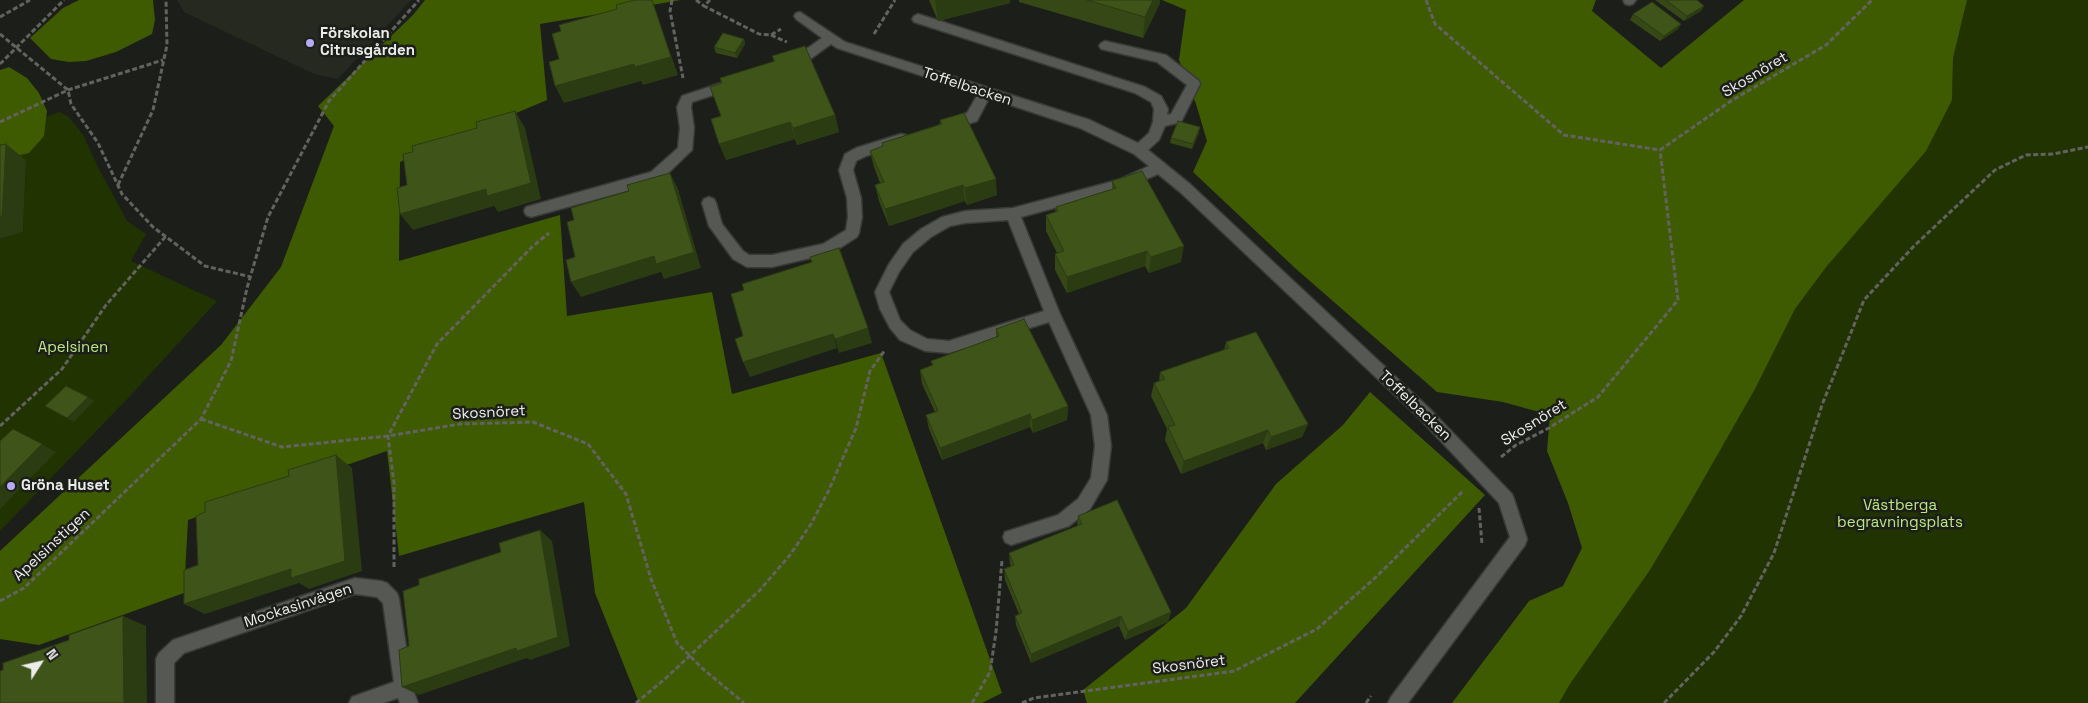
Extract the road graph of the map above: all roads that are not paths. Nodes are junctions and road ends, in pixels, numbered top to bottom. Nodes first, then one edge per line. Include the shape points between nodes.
1 (800, 16) road end
2 (918, 19) dead end
3 (830, 38) junction
4 (1105, 46) dead end
5 (780, 70) edge
6 (742, 81) edge
7 (986, 93) junction
8 (1160, 122) junction
9 (932, 130) edge
10 (914, 136) edge
11 (1139, 150) junction
12 (1160, 167) junction
13 (709, 203) dead end
14 (531, 212) dead end
15 (1013, 214) junction
16 (1053, 314) junction
17 (1011, 538) road end
18 (406, 695) edge
19 (165, 703) edge
20 (358, 703) edge
21 (1397, 703) edge

1 - 3 street, Toffelbacken
2 - 8 street via 1140,90 1156,99 1161,109
3 - 5 street via 799,62
3 - 7 street, Toffelbacken via 862,54
4 - 8 street via 1162,58 1194,84 1176,118
6 - 14 street via 687,99 684,107 687,128 685,150 656,176
7 - 9 street via 972,117
7 - 11 street, Toffelbacken via 1085,124
8 - 11 street via 1154,136
10 - 13 street via 850,158 846,170 854,198 852,233 827,248 772,262 747,261 738,255 716,226
11 - 12 street, Toffelbacken
12 - 15 street via 1121,184
12 - 21 street, Toffelbacken via 1424,413 1479,475 1506,499 1519,539
15 - 16 street
15 - 16 street via 965,217 947,221 926,233 908,248 894,268 882,292 886,309 905,335 925,345 949,347
16 - 17 street via 1099,415 1103,446 1099,480 1084,504 1064,520
18 - 19 street, Mockasinvägen via 391,598 381,589 355,586 179,646 165,659
18 - 20 street

